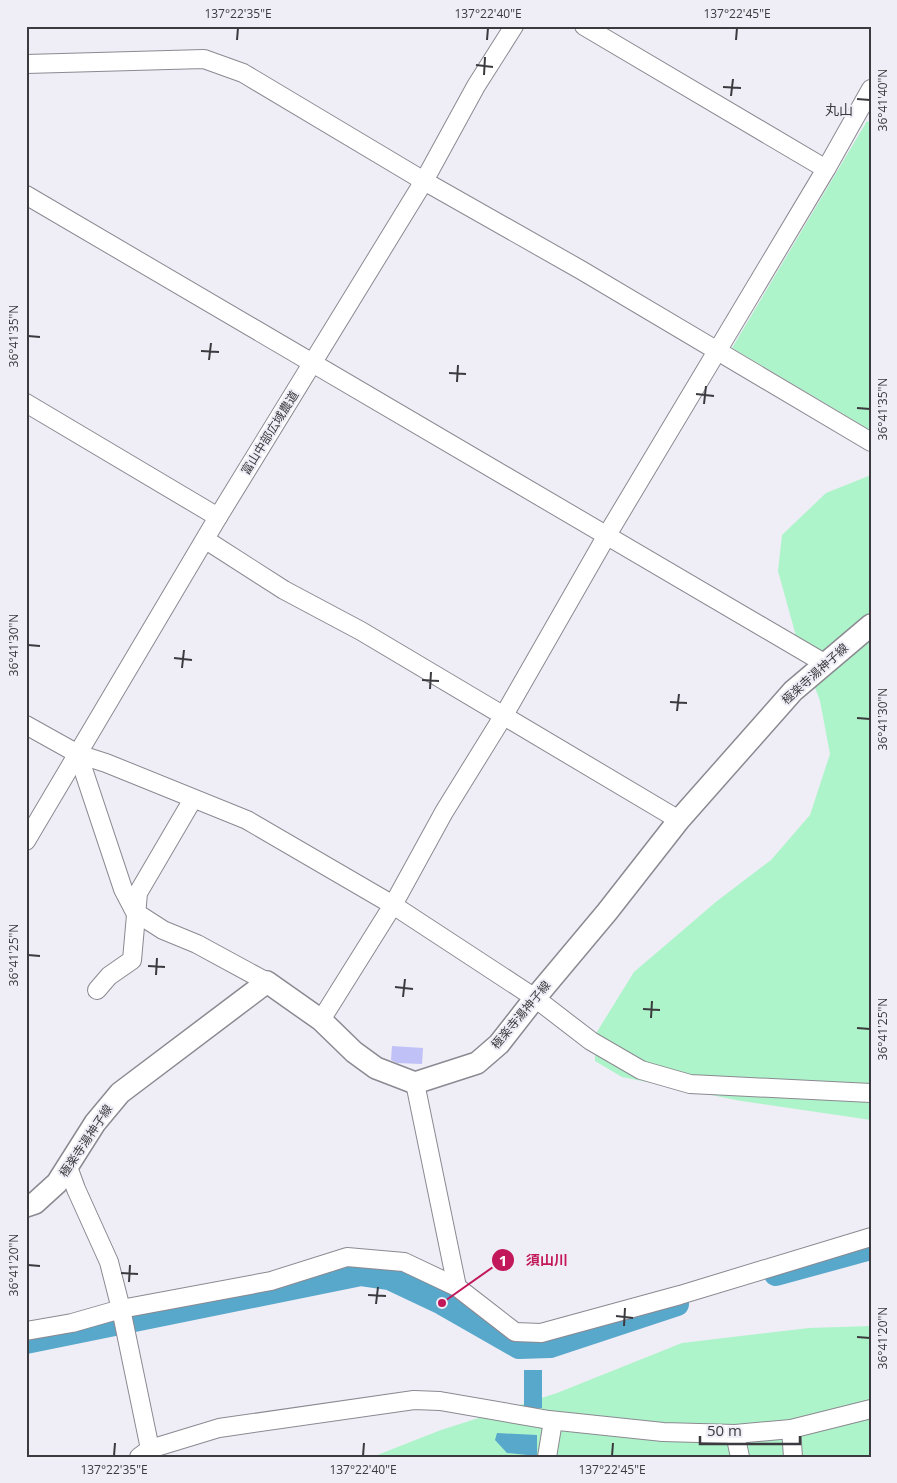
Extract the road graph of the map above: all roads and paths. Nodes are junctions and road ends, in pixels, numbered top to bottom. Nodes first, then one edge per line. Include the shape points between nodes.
1 (514, 26) edge
2 (584, 26) edge
3 (26, 64) edge
4 (868, 100) edge
5 (826, 169) junction
6 (424, 181) junction
7 (26, 195) edge
8 (717, 351) junction
9 (314, 363) junction
10 (26, 403) edge
11 (871, 442) edge
12 (218, 517) junction
13 (607, 536) junction
14 (206, 540) junction
15 (871, 625) edge
16 (824, 664) junction
17 (504, 715) junction
18 (26, 725) edge
19 (78, 754) junction
20 (193, 799) junction
21 (679, 820) junction
22 (26, 841) edge
23 (393, 905) junction
24 (135, 912) junction
25 (267, 982) junction
26 (97, 990) dead end
27 (535, 998) junction
28 (321, 1020) junction
29 (415, 1083) junction
30 (871, 1094) edge
31 (68, 1167) junction
32 (26, 1206) edge
33 (871, 1237) edge
34 (457, 1287) junction
35 (121, 1309) junction
36 (26, 1331) edge
37 (871, 1409) edge
38 (553, 1421) junction
39 (791, 1429) junction
40 (735, 1434) junction
41 (145, 1453) edge
42 (547, 1457) edge
43 (740, 1457) edge
44 (793, 1457) edge

1 - 6 street, 富山中部広域農道 via 476,86
2 - 5 street
3 - 6 street via 204,59 244,73
4 - 5 street
5 - 8 street
6 - 8 street
6 - 9 street, 富山中部広域農道
7 - 9 street
8 - 11 street
8 - 13 street
9 - 12 street, 富山中部広域農道
9 - 13 street
10 - 12 street
12 - 14 street, 富山中部広域農道
13 - 16 street
13 - 17 street
14 - 17 street via 284,590
14 - 19 street, 富山中部広域農道
15 - 16 main road, 極楽寺湯神子線
16 - 21 main road, 極楽寺湯神子線 via 793,691
17 - 21 street
17 - 23 street via 444,812
18 - 19 street
19 - 20 street
19 - 22 street, 富山中部広域農道
19 - 24 street
20 - 23 street via 247,820
20 - 24 street via 138,893
21 - 27 main road, 極楽寺湯神子線
23 - 27 street
23 - 28 street
24 - 25 street via 163,930 197,944
24 - 26 street via 132,960 109,976
25 - 28 main road
25 - 31 main road, 極楽寺湯神子線 via 120,1093 95,1123
27 - 29 main road, 極楽寺湯神子線 via 499,1044 477,1063
27 - 30 street via 591,1041 641,1070 690,1084
28 - 29 main road via 376,1068
29 - 34 street
31 - 32 main road, 極楽寺湯神子線 via 35,1204
31 - 35 street via 109,1262
33 - 34 street via 541,1333 516,1332
34 - 35 street via 404,1262 347,1257 271,1281
35 - 36 street via 72,1323
35 - 41 street
37 - 39 street
38 - 40 street via 663,1432
38 - 41 street via 440,1401 414,1400 219,1428
38 - 42 street
39 - 40 street
39 - 44 street
40 - 43 street

